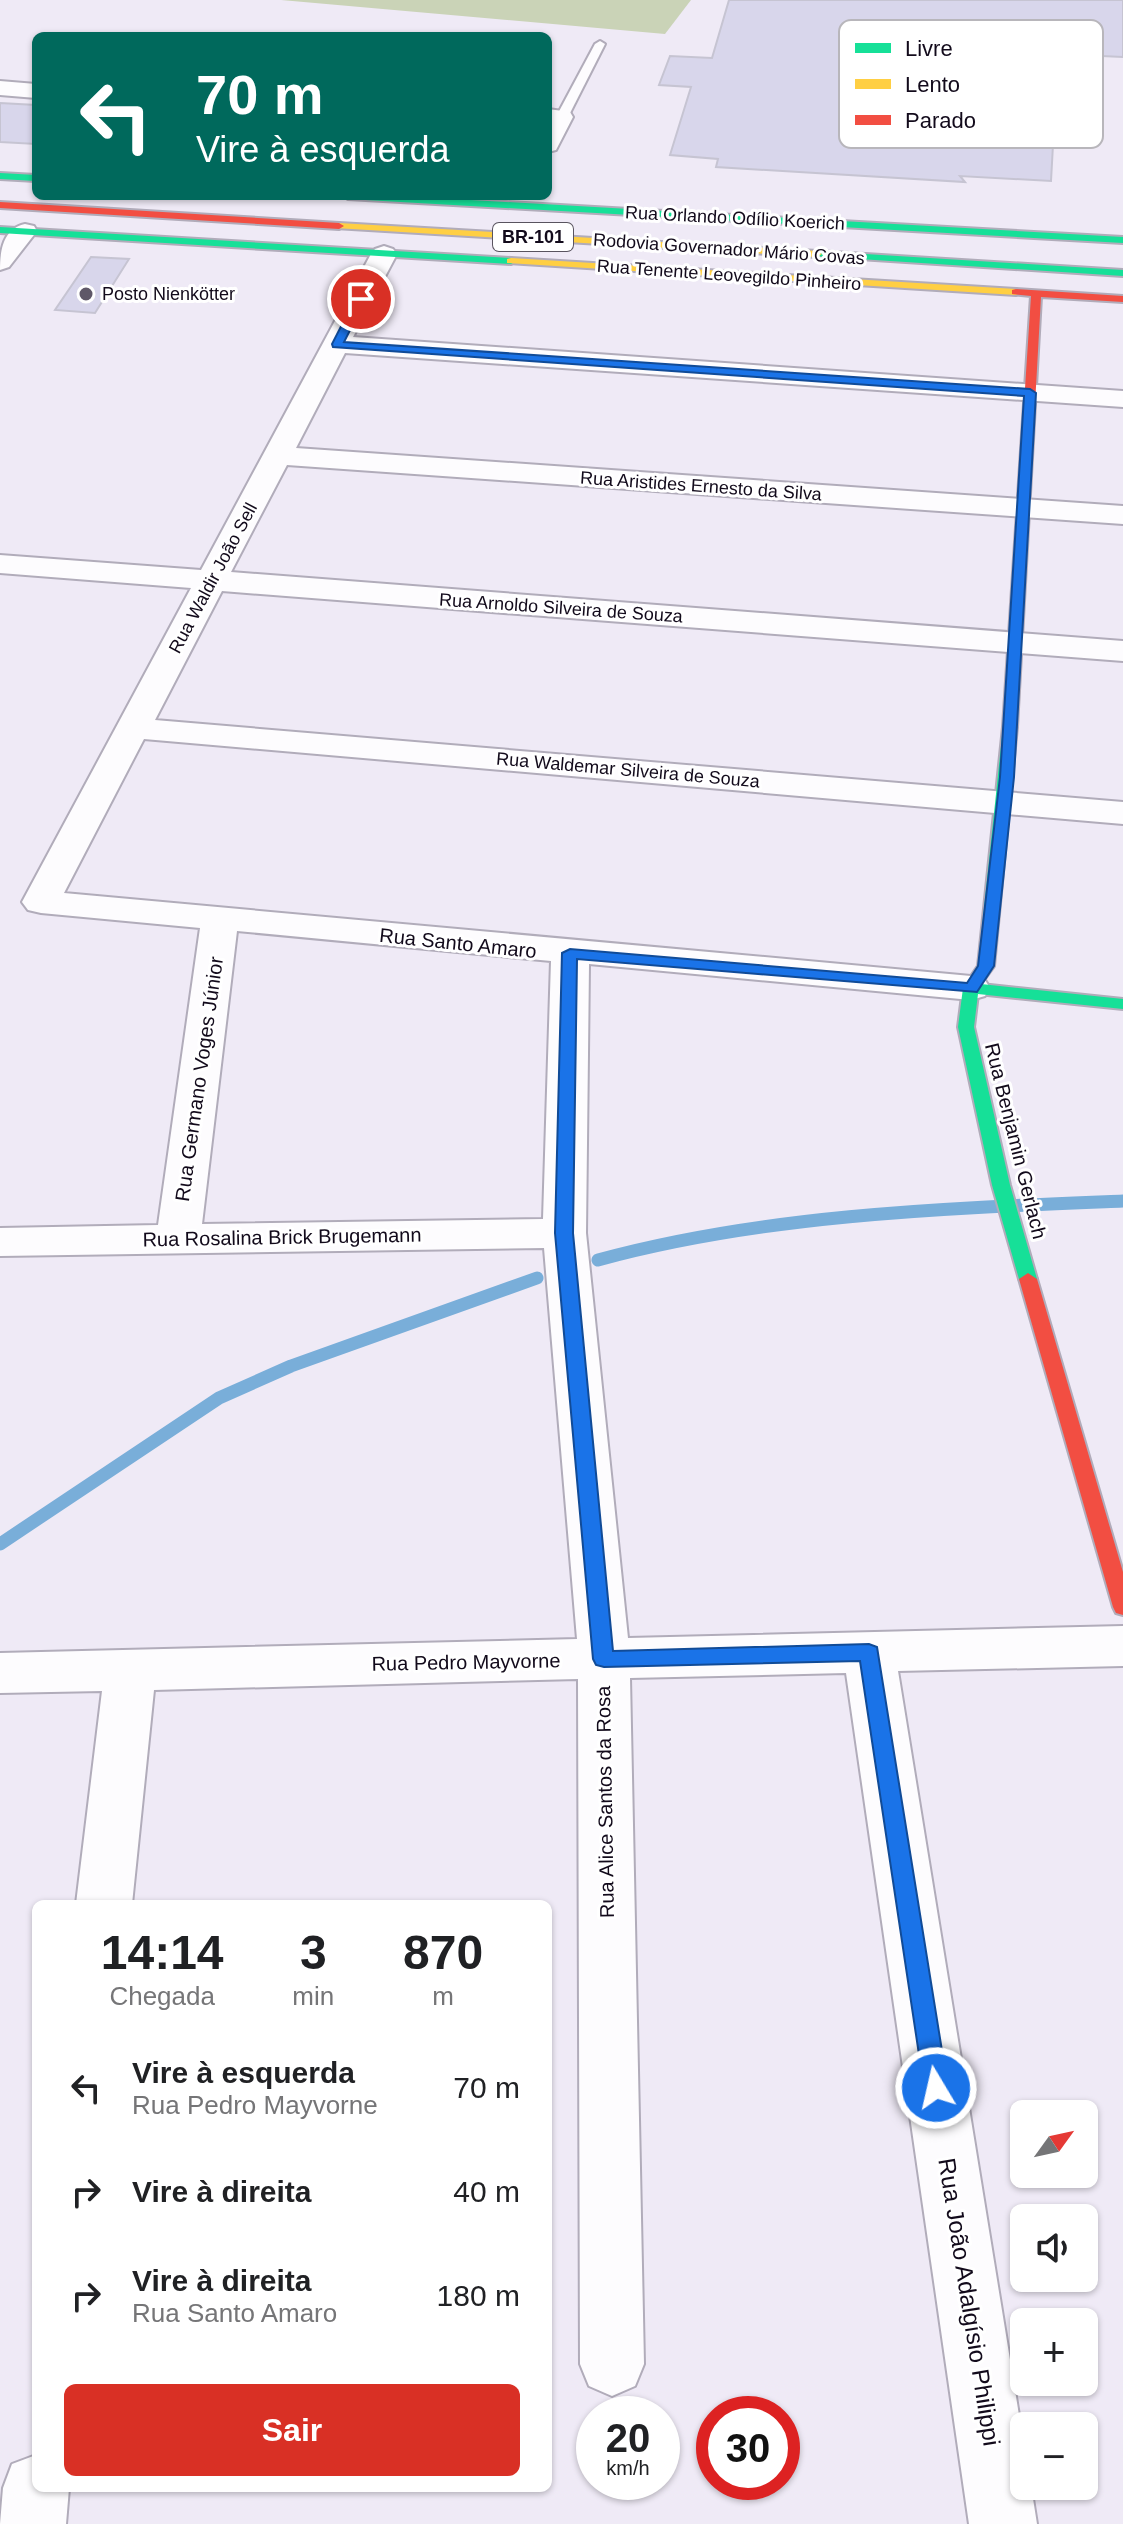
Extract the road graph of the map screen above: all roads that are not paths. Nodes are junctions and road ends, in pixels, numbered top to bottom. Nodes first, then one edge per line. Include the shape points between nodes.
1 (600, 44) dead end
2 (0, 88) edge
3 (32, 91) edge
4 (555, 117) edge
5 (0, 178) edge
6 (32, 181) edge
7 (0, 188) edge
8 (32, 190) edge
9 (199, 200) edge
10 (486, 200) edge
11 (520, 201) edge
12 (0, 205) edge
13 (84, 210) junction
14 (0, 213) edge
15 (12, 230) edge
16 (1123, 240) edge
17 (384, 254) junction
18 (1123, 257) edge
19 (0, 262) edge
20 (1123, 273) edge
21 (1036, 294) junction
22 (1123, 299) edge
23 (337, 344) junction
24 (1030, 393) junction
25 (1123, 399) edge
26 (278, 456) junction
27 (1023, 508) junction
28 (1123, 515) edge
29 (0, 564) edge
30 (212, 581) junction
31 (1014, 643) junction
32 (1123, 651) edge
33 (133, 728) junction
34 (1004, 802) junction
35 (1123, 813) edge
36 (41, 902) joint
37 (220, 920) junction
38 (570, 953) junction
39 (971, 988) junction
40 (1123, 1004) edge
41 (564, 1233) junction
42 (178, 1239) junction
43 (0, 1242) edge
44 (1123, 1607) edge
45 (1123, 1646) edge
46 (869, 1652) junction
47 (604, 1659) junction
48 (130, 1670) junction
49 (0, 1673) edge
50 (104, 1900) edge
51 (612, 2364) dead end
52 (36, 2492) edge
53 (32, 2524) edge
54 (1003, 2524) edge

1 - 4 lane
2 - 3 street
5 - 6 main road
7 - 8 main road
9 - 18 main road, Rodovia Governador Mário Covas / BR-101
10 - 11 main road, Rua Orlando Odílio Koerich
11 - 16 main road, Rua Orlando Odílio Koerich
12 - 13 main road, Rodovia Governador Mário Covas / BR-101
13 - 14 main road
13 - 20 main road, Rodovia Governador Mário Covas / BR-101
15 - 17 main road, Rua Tenente Leovegildo Pinheiro
15 - 19 street
17 - 21 main road, Rua Tenente Leovegildo Pinheiro
17 - 23 street, Rua Waldir João Sell
21 - 22 main road, Rua Tenente Leovegildo Pinheiro
21 - 24 main road, Rua Benjamin Gerlach
23 - 24 street
23 - 26 street, Rua Waldir João Sell
24 - 25 street
24 - 27 main road, Rua Benjamin Gerlach
26 - 27 street, Rua Aristides Ernesto da Silva
26 - 30 street, Rua Waldir João Sell
27 - 28 street, Rua Aristides Ernesto da Silva
27 - 31 main road, Rua Benjamin Gerlach
29 - 30 street, Rua Arnoldo Silveira de Souza
30 - 31 street, Rua Arnoldo Silveira de Souza
30 - 33 street, Rua Waldir João Sell
31 - 32 street, Rua Arnoldo Silveira de Souza
31 - 34 main road, Rua Benjamin Gerlach
33 - 34 street, Rua Waldemar Silveira de Souza
33 - 36 street, Rua Waldir João Sell
34 - 35 street, Rua Waldemar Silveira de Souza
34 - 39 main road, Rua Benjamin Gerlach via 986,966
36 - 37 street, Rua Santo Amaro
37 - 38 street, Rua Santo Amaro
37 - 42 street, Rua Germano Voges Júnior
38 - 39 street, Rua Santo Amaro
38 - 41 street, Rua Alice Santos da Rosa
39 - 40 main road
39 - 44 main road, Rua Benjamin Gerlach via 966,1027 970,1056 1001,1185
41 - 42 street, Rua Rosalina Brick Brugemann
41 - 47 street, Rua Alice Santos da Rosa
42 - 43 street, Rua Rosalina Brick Brugemann
45 - 46 street, Rua Pedro Mayvorne
46 - 47 street, Rua Pedro Mayvorne
46 - 54 street, Rua João Adalgísio Philippi
47 - 48 street, Rua Pedro Mayvorne
47 - 51 street, Rua Alice Santos da Rosa
48 - 49 street, Rua Pedro Mayvorne
48 - 50 street
52 - 53 street

